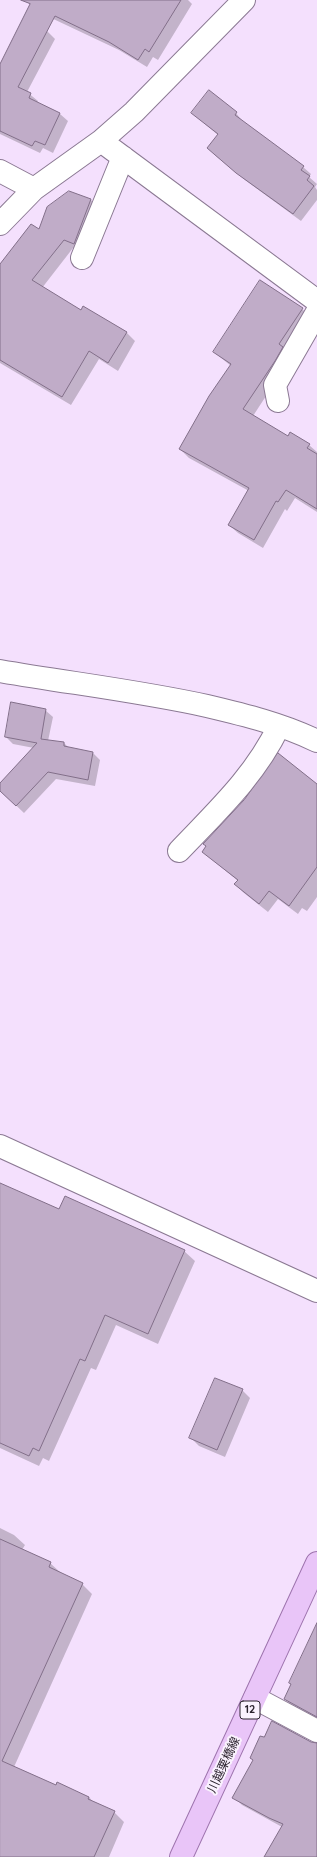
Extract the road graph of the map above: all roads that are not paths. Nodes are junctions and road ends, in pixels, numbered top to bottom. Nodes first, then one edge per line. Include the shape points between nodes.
1 (244, 0) edge
2 (101, 141) junction
3 (123, 158) junction
4 (0, 171) edge
5 (34, 189) junction
6 (0, 224) edge
7 (82, 258) dead end
8 (317, 301) edge
9 (317, 312) edge
10 (278, 401) dead end
11 (0, 671) edge
12 (279, 726) junction
13 (317, 741) edge
14 (179, 851) dead end
15 (0, 1146) edge
16 (317, 1290) edge
17 (317, 1563) edge
18 (255, 1698) junction
19 (317, 1731) edge
20 (181, 1857) edge

1 - 2 street via 134,112
2 - 3 street
2 - 5 street
3 - 7 street
3 - 8 street
4 - 5 street
5 - 6 street
9 - 10 street via 275,385
11 - 12 street via 165,697 244,714
12 - 13 street
12 - 14 street via 268,748 244,783
15 - 16 street
17 - 18 main road, 川越栗橋線 / 12
18 - 19 street
18 - 20 main road, 川越栗橋線 / 12

